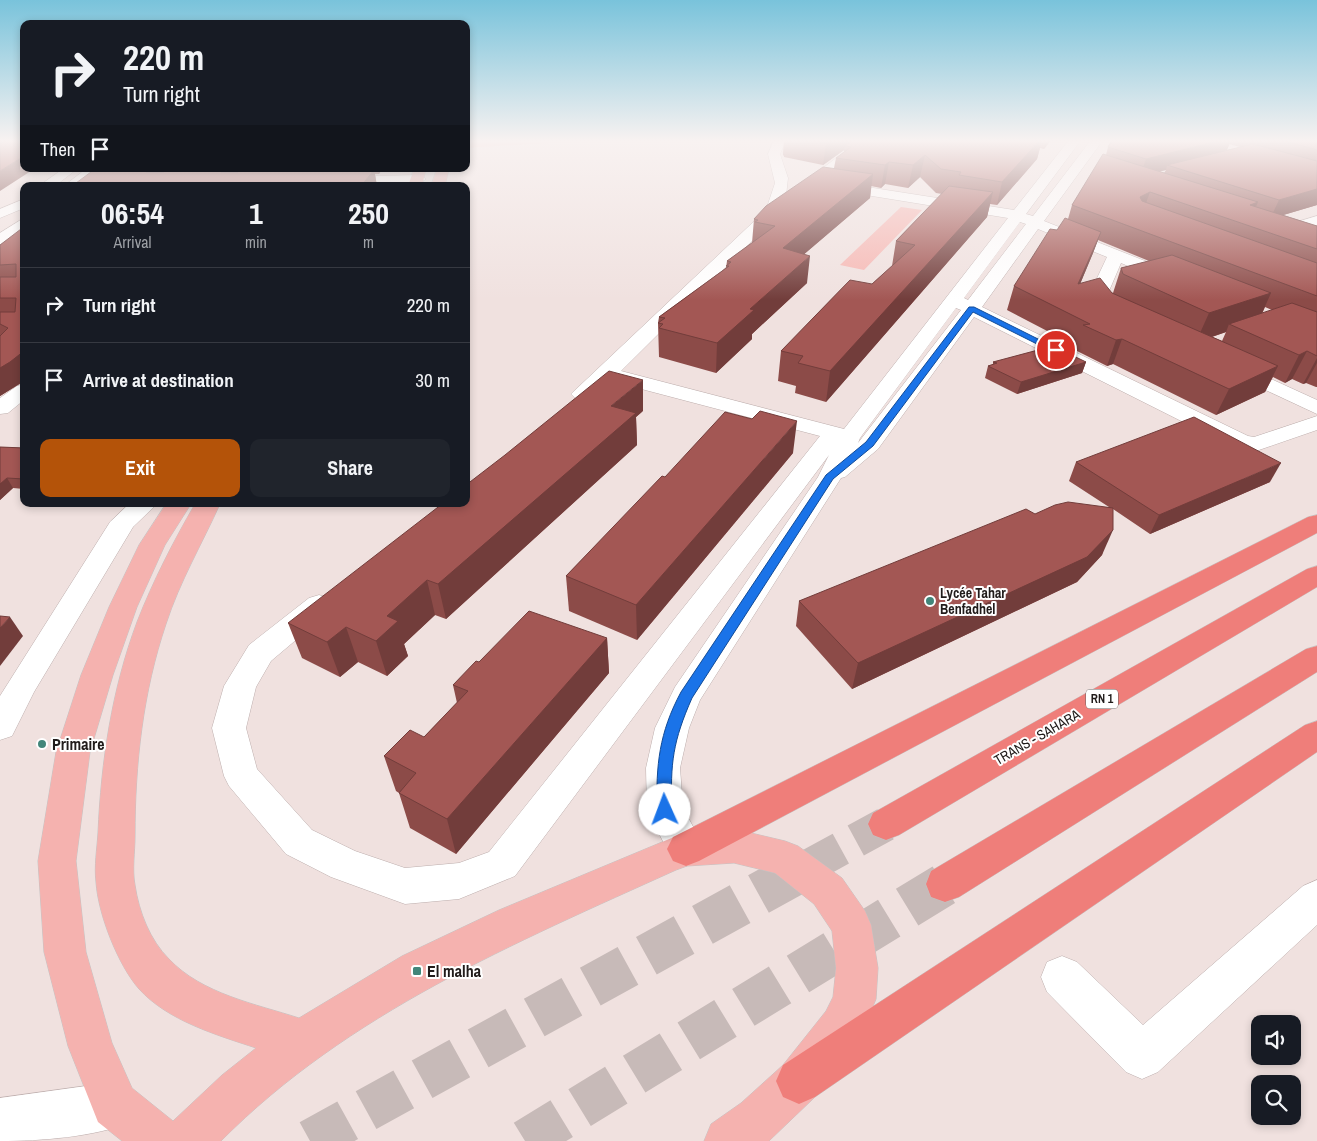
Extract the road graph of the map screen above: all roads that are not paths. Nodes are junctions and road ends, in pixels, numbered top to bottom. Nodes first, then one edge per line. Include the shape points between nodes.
1 (780, 193) edge
2 (798, 193) edge
3 (877, 193) edge
4 (1043, 193) edge
5 (1058, 193) edge
6 (20, 204) edge
7 (773, 212) junction
8 (0, 214) edge
9 (1017, 215) junction
10 (1317, 220) edge
11 (1037, 223) junction
12 (1267, 224) edge
13 (20, 225) edge
14 (1286, 230) junction
15 (1309, 238) edge
16 (0, 240) edge
17 (1114, 248) junction
18 (1189, 285) edge
19 (952, 299) junction
20 (971, 309) junction
21 (1136, 323) edge
22 (1222, 362) edge
23 (607, 374) junction
24 (20, 393) edge
25 (0, 408) edge
26 (1317, 408) edge
27 (563, 410) edge
28 (1317, 424) edge
29 (841, 435) junction
30 (830, 477) junction
31 (140, 507) edge
32 (176, 507) edge
33 (206, 507) edge
34 (1317, 523) edge
35 (1317, 575) edge
36 (338, 590) edge
37 (1317, 657) edge
38 (0, 727) edge
39 (1317, 734) edge
40 (886, 824) tunnel mouth
41 (686, 849) junction
42 (945, 884) tunnel mouth
43 (1317, 898) edge
44 (1062, 977) dead end
45 (302, 1041) junction
46 (799, 1081) junction
47 (115, 1105) junction
48 (0, 1122) edge
49 (160, 1141) edge
50 (187, 1141) edge
51 (728, 1141) edge

1 - 7 street
2 - 7 street
3 - 9 street
4 - 9 street
5 - 11 street
6 - 8 street
7 - 23 street
9 - 11 street
9 - 19 street
10 - 14 street
11 - 17 street
11 - 20 street
12 - 14 street
13 - 16 street
14 - 15 street
17 - 18 street
17 - 21 street via 1100,291 1102,305
19 - 20 street
19 - 29 street
20 - 28 street via 1243,443 1256,444
20 - 30 street via 870,444
22 - 26 street
23 - 27 street
23 - 29 street
24 - 25 street
29 - 30 street
29 - 36 street via 502,864 459,881 405,886 345,865 299,842 241,776 229,728 240,686 260,653
30 - 41 street via 686,696 672,728 663,768 665,810
31 - 38 street via 123,522
32 - 47 main road via 152,545 123,607 97,675 73,752 57,861 65,952 90,1046
33 - 45 main road via 162,596 136,682 122,747 116,806 115,883 133,945 155,976 186,998
34 - 41 highway
35 - 40 highway, TRANS - SAHARA / RN 1
37 - 42 highway
39 - 46 highway
41 - 45 main road via 513,924 418,971
41 - 46 main road via 734,846 785,858 828,891 851,925 857,968 854,999 842,1027
43 - 44 street via 1142,1056
45 - 50 main road via 238,1091
46 - 51 main road via 758,1120
47 - 48 street
47 - 49 main road

